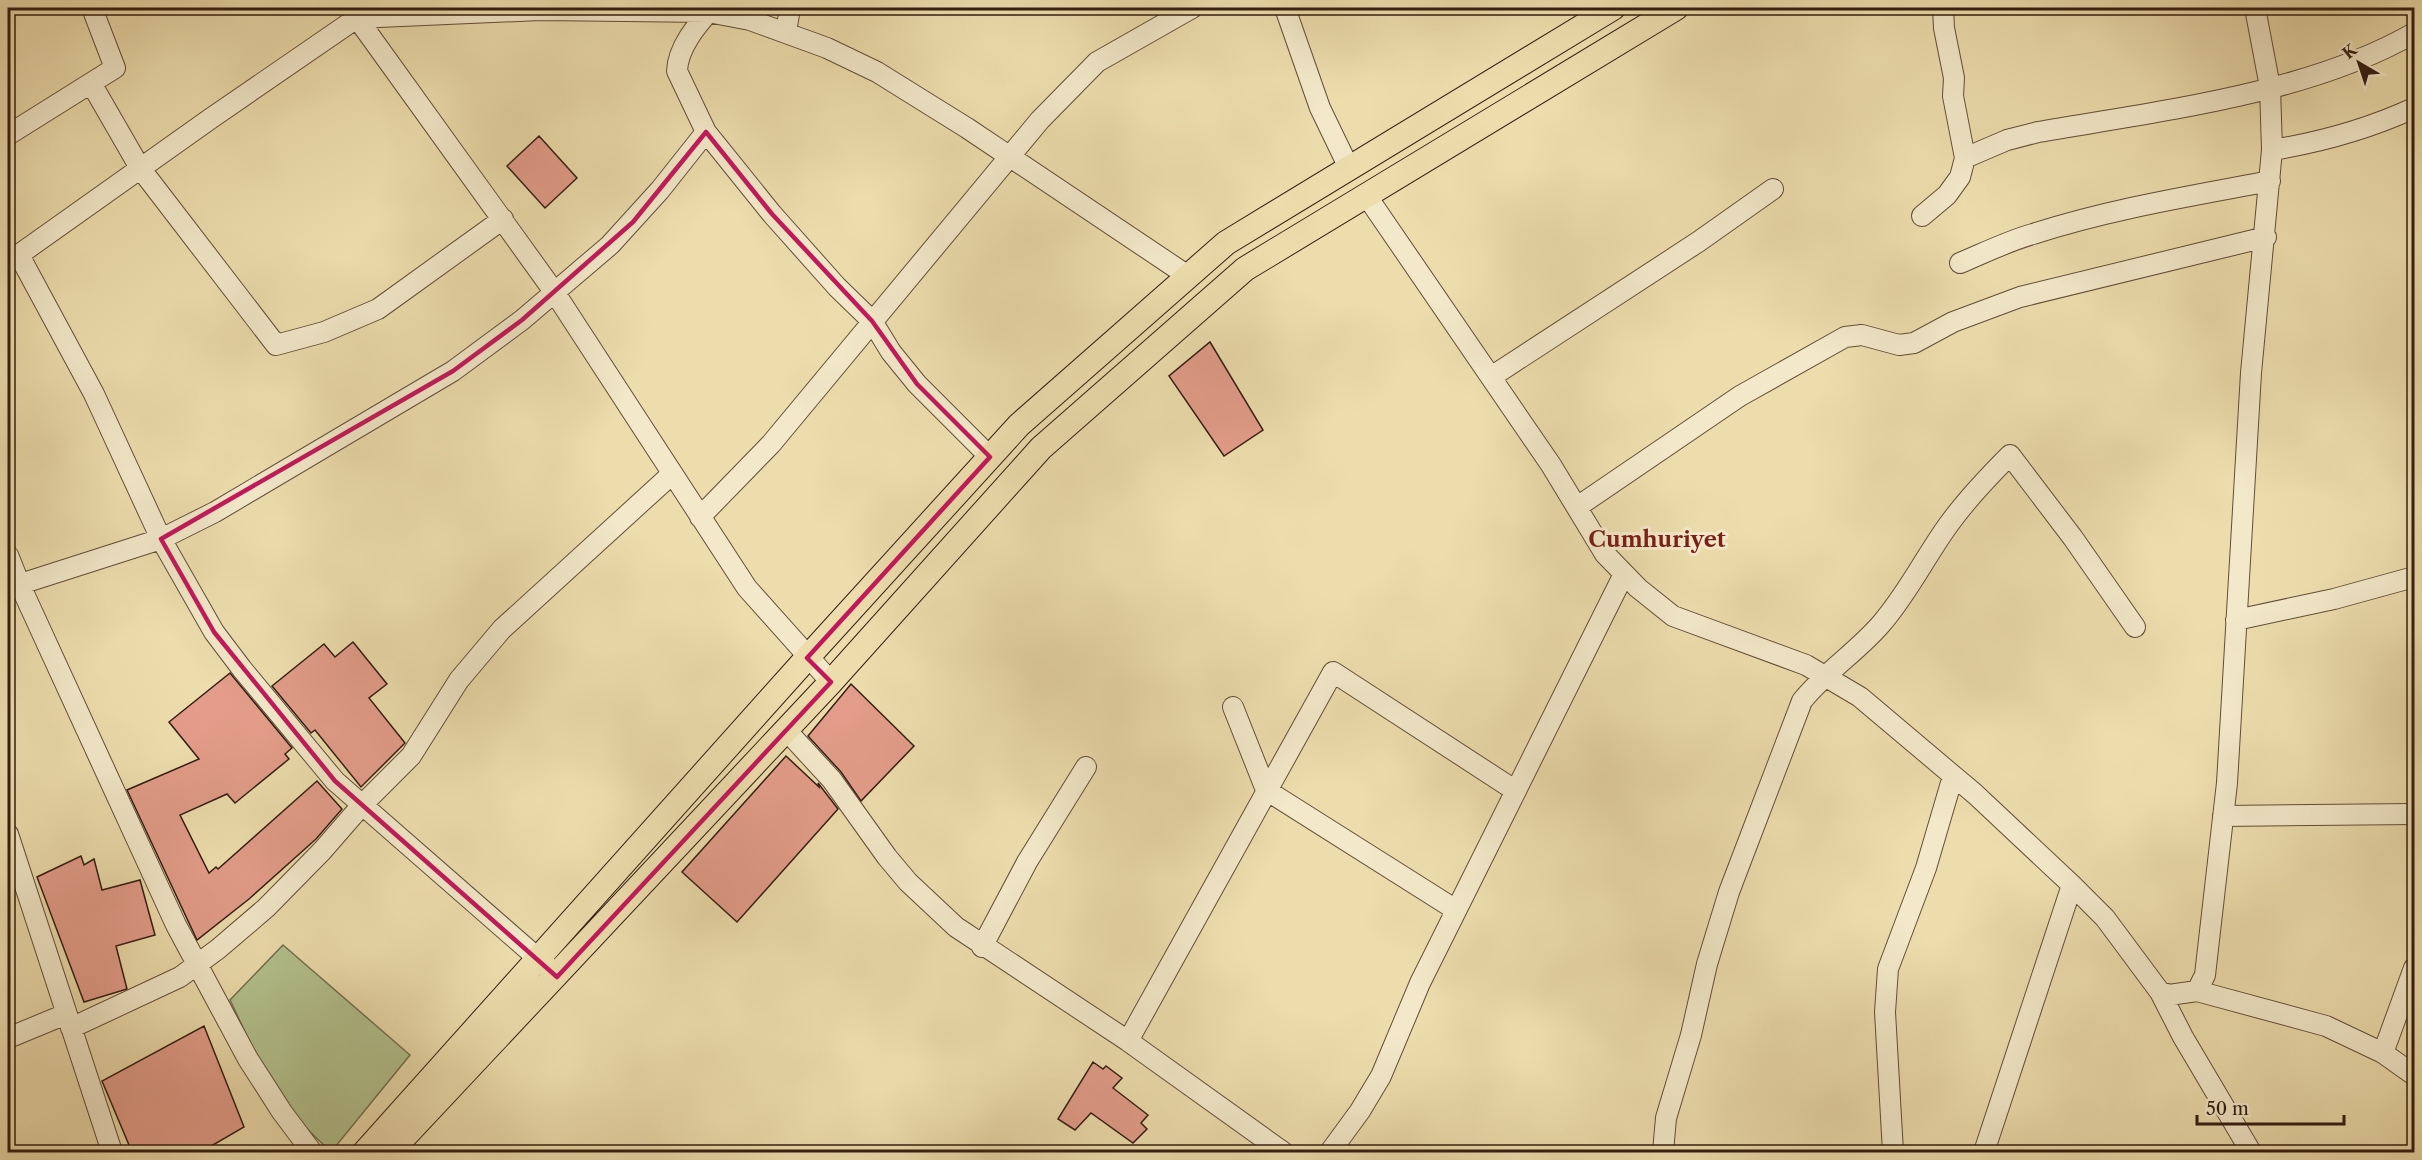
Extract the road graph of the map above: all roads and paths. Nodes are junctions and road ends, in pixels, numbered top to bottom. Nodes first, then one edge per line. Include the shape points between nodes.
1 (92, 8) edge
2 (790, 8) edge
3 (1192, 8) edge
4 (1285, 8) edge
5 (1613, 8) edge
6 (1676, 8) edge
7 (1943, 8) edge
8 (2255, 8) edge
9 (710, 10) edge
10 (360, 11) edge
11 (786, 32) junction
12 (2415, 33) edge
13 (91, 83) junction
14 (2270, 87) junction
15 (2415, 108) edge
16 (706, 132) junction
17 (8, 135) edge
18 (2272, 150) junction
19 (1010, 156) junction
20 (1965, 158) junction
21 (140, 168) junction
22 (1349, 168) junction
23 (2270, 181) junction
24 (1773, 189) dead end
25 (1366, 195) junction
26 (1922, 216) dead end
27 (503, 219) junction
28 (2266, 237) junction
29 (13, 259) edge
30 (1960, 263) dead end
31 (1188, 276) junction
32 (555, 293) junction
33 (872, 321) junction
34 (1491, 377) junction
35 (990, 457) junction
36 (672, 474) junction
37 (1577, 507) junction
38 (700, 517) junction
39 (161, 540) junction
40 (8, 555) edge
41 (1624, 574) junction
42 (2415, 577) edge
43 (14, 587) edge
44 (2236, 620) junction
45 (2135, 627) dead end
46 (807, 658) junction
47 (1827, 676) junction
48 (831, 682) junction
49 (1233, 707) dead end
50 (786, 730) junction
51 (1086, 767) dead end
52 (1953, 776) junction
53 (1266, 790) junction
54 (1516, 791) junction
55 (362, 804) junction
56 (2415, 814) edge
57 (2223, 816) junction
58 (8, 834) edge
59 (2072, 885) junction
60 (1456, 910) junction
61 (982, 946) junction
62 (539, 958) junction
63 (199, 963) junction
64 (2415, 968) edge
65 (557, 976) junction
66 (2198, 991) junction
67 (2160, 992) junction
68 (69, 1021) junction
69 (8, 1038) edge
70 (1128, 1041) junction
71 (2383, 1053) junction
72 (2415, 1075) edge
73 (112, 1152) edge
74 (312, 1152) edge
75 (365, 1152) edge
76 (390, 1152) edge
77 (1283, 1152) edge
78 (1330, 1152) edge
79 (1663, 1152) edge
80 (1893, 1152) edge
81 (1984, 1152) edge
82 (2251, 1152) edge

1 - 13 street via 116,68
2 - 11 street
3 - 19 street via 1097,62
4 - 22 street via 1320,108
5 - 22 main road
6 - 25 main road
7 - 20 street
8 - 14 street
9 - 10 street
9 - 11 street
9 - 16 street via 682,49 677,71
10 - 21 street
10 - 27 street
11 - 19 street via 877,72
12 - 14 street via 2346,67
13 - 17 street
13 - 21 street
14 - 18 street
14 - 20 street via 2038,132
15 - 18 street via 2382,123 2320,142
16 - 32 street via 633,222
16 - 33 street via 772,214
18 - 23 street
19 - 31 street
19 - 33 street
20 - 26 street via 1960,177 1947,195
21 - 27 street via 276,345 324,332 378,309
21 - 29 street
22 - 31 main road via 1226,243
23 - 28 street
23 - 30 street via 2073,222 2031,234
24 - 34 street
25 - 34 street
25 - 48 main road via 1245,269 1041,448
27 - 32 street
28 - 37 street via 2020,297 1953,322 1914,344 1899,345 1862,335 1845,337 1740,396
28 - 44 street via 2251,374
29 - 39 street via 94,394
31 - 35 main road via 1018,425
32 - 36 street
32 - 39 street via 453,370
33 - 35 street via 917,384
33 - 38 street via 771,444
34 - 37 street
35 - 46 main road
36 - 38 street
36 - 55 street via 497,635 459,680 411,756
37 - 41 street via 1605,554
38 - 46 street via 747,588
39 - 43 street
39 - 55 street via 214,632 242,669 335,781
40 - 43 street
41 - 47 street via 1673,616
41 - 54 street
42 - 44 street
43 - 63 street via 176,925
44 - 57 street
45 - 47 street via 2010,455 1947,526 1882,623
46 - 48 street
46 - 62 main road
47 - 52 street via 1860,697
47 - 79 street via 1810,690 1799,708 1729,892 1666,1118
48 - 50 main road
49 - 53 street
50 - 61 street via 832,780 908,882 931,906
50 - 65 main road
51 - 61 street via 1027,862
52 - 59 street
52 - 80 street via 1926,868 1888,969 1886,1012
53 - 54 street via 1333,672
53 - 60 street
53 - 70 street
54 - 60 street
55 - 62 street
55 - 63 street via 266,908
56 - 57 street
57 - 66 street via 2205,975
58 - 68 street
59 - 67 street via 2105,918
59 - 81 street
60 - 78 street via 1381,1076
61 - 70 street
62 - 65 street
62 - 75 main road
63 - 68 street via 180,976
63 - 74 street via 248,1059
64 - 71 street
65 - 76 main road
66 - 67 street via 2169,995
66 - 71 street via 2326,1026
67 - 82 street
68 - 69 street
68 - 73 street
70 - 77 street
71 - 72 street

